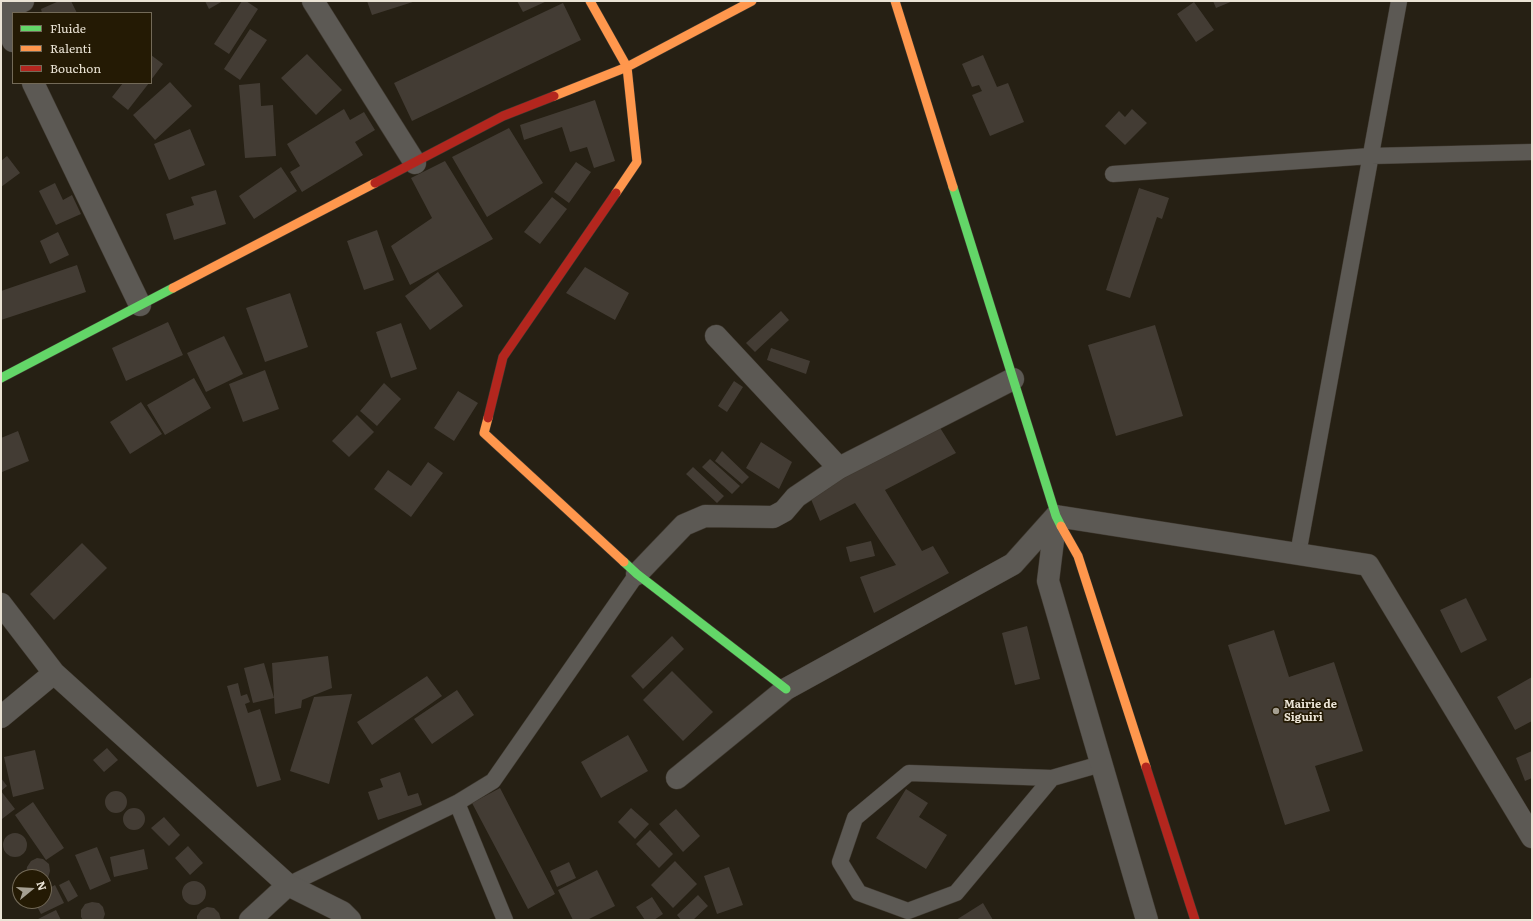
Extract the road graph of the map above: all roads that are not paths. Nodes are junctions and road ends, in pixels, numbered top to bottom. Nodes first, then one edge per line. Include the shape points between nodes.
1 (23, 1) edge
2 (313, 1) edge
3 (590, 1) edge
4 (752, 1) edge
5 (895, 1) edge
6 (1400, 1) edge
7 (1, 12) edge
8 (1, 16) edge
9 (12, 39) edge
10 (627, 67) junction
11 (33, 84) edge
12 (1532, 152) edge
13 (1371, 156) junction
14 (415, 163) junction
15 (1114, 174) dead end
16 (140, 305) junction
17 (716, 336) dead end
18 (1, 378) edge
19 (1013, 379) junction
20 (839, 468) junction
21 (1056, 516) junction
22 (1298, 554) junction
23 (637, 574) junction
24 (1, 604) edge
25 (54, 673) junction
26 (786, 689) junction
27 (1, 717) edge
28 (1101, 764) junction
29 (677, 778) dead end
30 (1052, 778) junction
31 (457, 803) junction
32 (1532, 837) edge
33 (288, 885) junction
34 (250, 920) edge
35 (350, 920) edge
36 (505, 920) edge
37 (1147, 920) edge
38 (1196, 920) edge

1 - 7 street
2 - 14 street
3 - 10 street
4 - 10 street
5 - 19 street
6 - 13 lane
8 - 9 street
10 - 14 street via 503,116
10 - 23 street via 636,162 503,357 484,432
11 - 16 street
12 - 13 lane
13 - 15 lane
13 - 22 lane
14 - 16 street
16 - 18 street
17 - 20 street
19 - 20 street
19 - 21 street
20 - 23 street via 796,497 784,511 773,517 705,516 684,525
21 - 22 street
21 - 26 street via 1013,564
21 - 28 street via 1048,581
21 - 38 street via 1078,556
22 - 32 street via 1368,565
23 - 26 street
23 - 31 lane via 493,781
24 - 25 street
25 - 27 street
25 - 33 street
26 - 29 street
28 - 30 lane
28 - 37 street
30 - 30 lane via 909,773 855,818 840,862 859,893 908,910 956,893
31 - 33 lane
31 - 36 lane
33 - 34 street
33 - 35 street via 342,912

